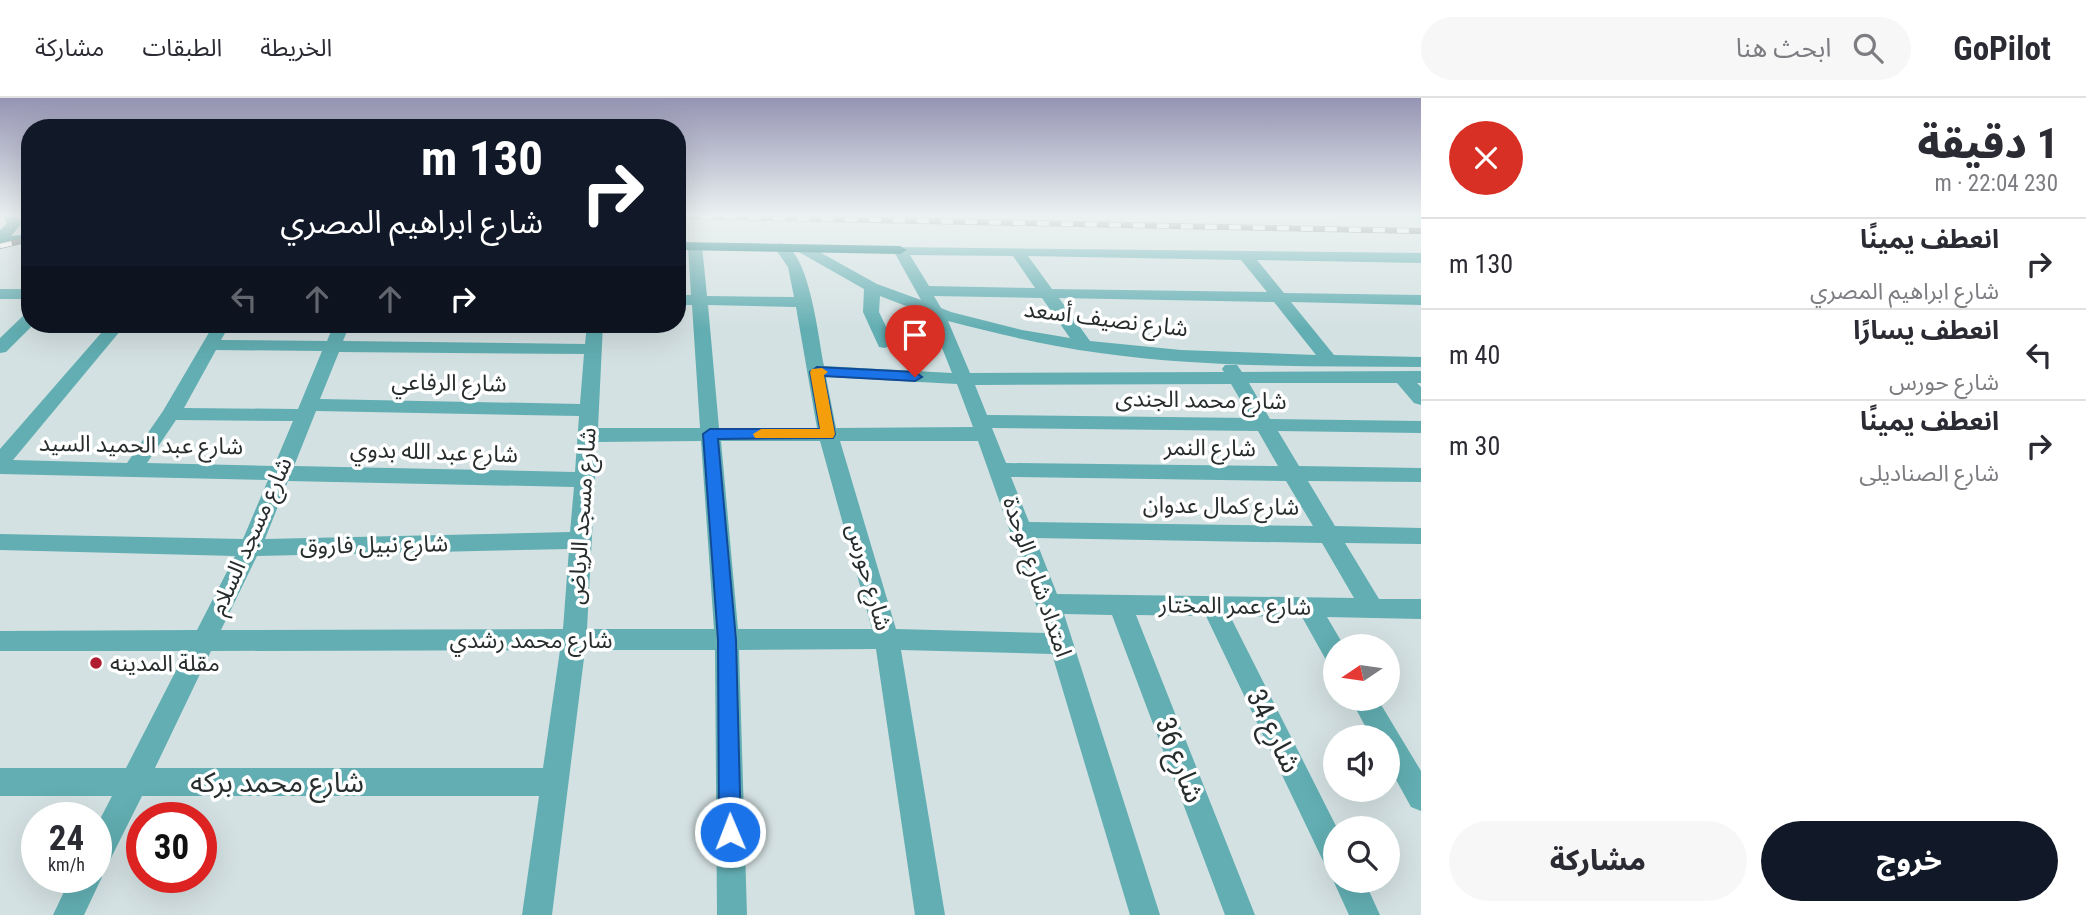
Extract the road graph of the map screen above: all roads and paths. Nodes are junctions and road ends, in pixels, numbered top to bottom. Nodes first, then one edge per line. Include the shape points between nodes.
1 (686, 253) edge
2 (792, 253) edge
3 (801, 253) edge
4 (902, 253) edge
5 (1018, 253) edge
6 (1032, 253) edge
7 (1245, 255) junction
8 (1421, 258) edge
9 (872, 289) junction
10 (923, 291) junction
11 (1048, 293) junction
12 (0, 294) edge
13 (21, 294) edge
14 (1279, 297) junction
15 (688, 300) edge
16 (1421, 300) edge
17 (804, 302) junction
18 (936, 313) junction
19 (21, 327) edge
20 (111, 333) edge
21 (217, 333) edge
22 (338, 333) edge
23 (594, 333) edge
24 (885, 343) dead end
25 (211, 345) junction
26 (1084, 345) junction
27 (333, 346) junction
28 (0, 348) edge
29 (593, 349) junction
30 (1223, 356) junction
31 (1329, 360) junction
32 (1421, 362) edge
33 (817, 372) junction
34 (1401, 376) junction
35 (1421, 377) edge
36 (1236, 378) junction
37 (964, 379) junction
38 (1421, 399) edge
39 (307, 410) junction
40 (589, 410) junction
41 (172, 414) junction
42 (1264, 425) junction
43 (1421, 427) edge
44 (982, 428) junction
45 (710, 434) junction
46 (828, 434) junction
47 (587, 435) junction
48 (1, 465) edge
49 (132, 470) junction
50 (998, 470) junction
51 (281, 472) junction
52 (1292, 474) junction
53 (1421, 475) edge
54 (584, 480) junction
55 (1021, 530) junction
56 (1328, 534) junction
57 (1421, 536) edge
58 (580, 540) junction
59 (0, 542) edge
60 (250, 548) junction
61 (1049, 604) junction
62 (1120, 605) junction
63 (1213, 606) junction
64 (1309, 608) junction
65 (1372, 608) junction
66 (1418, 613) edge
67 (1324, 634) edge
68 (887, 639) junction
69 (574, 640) junction
70 (727, 640) junction
71 (0, 641) edge
72 (203, 641) junction
73 (1061, 644) junction
74 (1400, 761) edge
75 (0, 782) edge
76 (134, 782) junction
77 (555, 782) junction
78 (1421, 797) edge
79 (112, 826) edge
80 (1323, 831) edge
81 (79, 893) edge
82 (1354, 893) edge
83 (68, 915) edge
84 (537, 915) edge
85 (732, 915) edge
86 (930, 915) edge
87 (1145, 915) edge
88 (1240, 915) edge
89 (1365, 915) edge

1 - 15 street
2 - 17 street, شارع حورس
3 - 9 street, شارع نصيف أسعد
4 - 10 street, امتداد شارع الوحدة
5 - 11 street
6 - 7 street
7 - 8 street
7 - 14 street
9 - 18 street, شارع نصيف أسعد
9 - 24 street via 872,312
10 - 11 street
10 - 18 street, امتداد شارع الوحدة
11 - 14 street
11 - 26 street
12 - 13 street
14 - 16 street
14 - 31 street
15 - 17 street
15 - 45 street
17 - 33 street, شارع حورس
18 - 26 street, شارع نصيف أسعد
18 - 37 street, امتداد شارع الوحدة
19 - 28 street
20 - 48 street
21 - 25 street
22 - 27 street, شارع مسجد السلام
23 - 29 street, شارع مسجد الرياض
25 - 27 street
25 - 41 street
26 - 30 street, شارع نصيف أسعد
27 - 29 street
27 - 39 street, شارع مسجد السلام
29 - 40 street, شارع مسجد الرياض
30 - 31 street, شارع نصيف أسعد
30 - 36 street
31 - 32 street, شارع نصيف أسعد
33 - 37 street
33 - 46 street, شارع حورس
34 - 35 street
34 - 36 street
34 - 38 street
36 - 37 street
36 - 42 street
37 - 44 street, امتداد شارع الوحدة
39 - 40 street, شارع الرفاعي
39 - 41 street, شارع الرفاعي
39 - 51 street, شارع مسجد السلام
40 - 47 street, شارع مسجد الرياض
41 - 49 street
42 - 43 street, شارع محمد الجندى
42 - 44 street, شارع محمد الجندى
42 - 52 street
44 - 46 street, شارع محمد الجندى
44 - 50 street, امتداد شارع الوحدة
45 - 46 street, شارع محمد الجندى
45 - 47 street, شارع محمد الجندى
45 - 70 street
46 - 68 street, شارع حورس
47 - 54 street, شارع مسجد الرياض
48 - 49 street, شارع عبد الحميد السيد
49 - 51 street, شارع عبد الحميد السيد
50 - 52 street, شارع النمر
50 - 55 street, امتداد شارع الوحدة
51 - 54 street, شارع عبد الله بدوي
51 - 60 street, شارع مسجد السلام
52 - 53 street, شارع النمر
52 - 56 street
54 - 58 street, شارع مسجد الرياض
55 - 56 street, شارع كمال عدوان
55 - 61 street, امتداد شارع الوحدة
56 - 57 street, شارع كمال عدوان
56 - 65 street
58 - 60 street, شارع نبيل فاروق
58 - 69 street, شارع مسجد الرياض
59 - 60 street, شارع نبيل فاروق
60 - 72 street, شارع مسجد السلام
61 - 62 street, شارع عمر المختار
61 - 73 street, امتداد شارع الوحدة
62 - 63 street, شارع عمر المختار
62 - 88 street, شارع 36
63 - 64 street, شارع عمر المختار
63 - 80 street, شارع 34
64 - 65 street, شارع عمر المختار
64 - 67 street
65 - 66 street, شارع عمر المختار
68 - 70 street, شارع محمد رشدي
68 - 73 street, شارع محمد رشدي
68 - 86 street, شارع حورس
69 - 70 street, شارع محمد رشدي
69 - 72 street, شارع محمد رشدي
69 - 77 street, شارع مسجد الرياض
70 - 85 street
71 - 72 street, شارع محمد رشدي
72 - 76 street, شارع مسجد السلام
73 - 87 street, امتداد شارع الوحدة
74 - 78 street
75 - 76 street, شارع محمد بركه
76 - 77 street, شارع محمد بركه
76 - 79 street, شارع مسجد السلام
77 - 84 street, شارع مسجد الرياض
81 - 83 street
82 - 89 street

